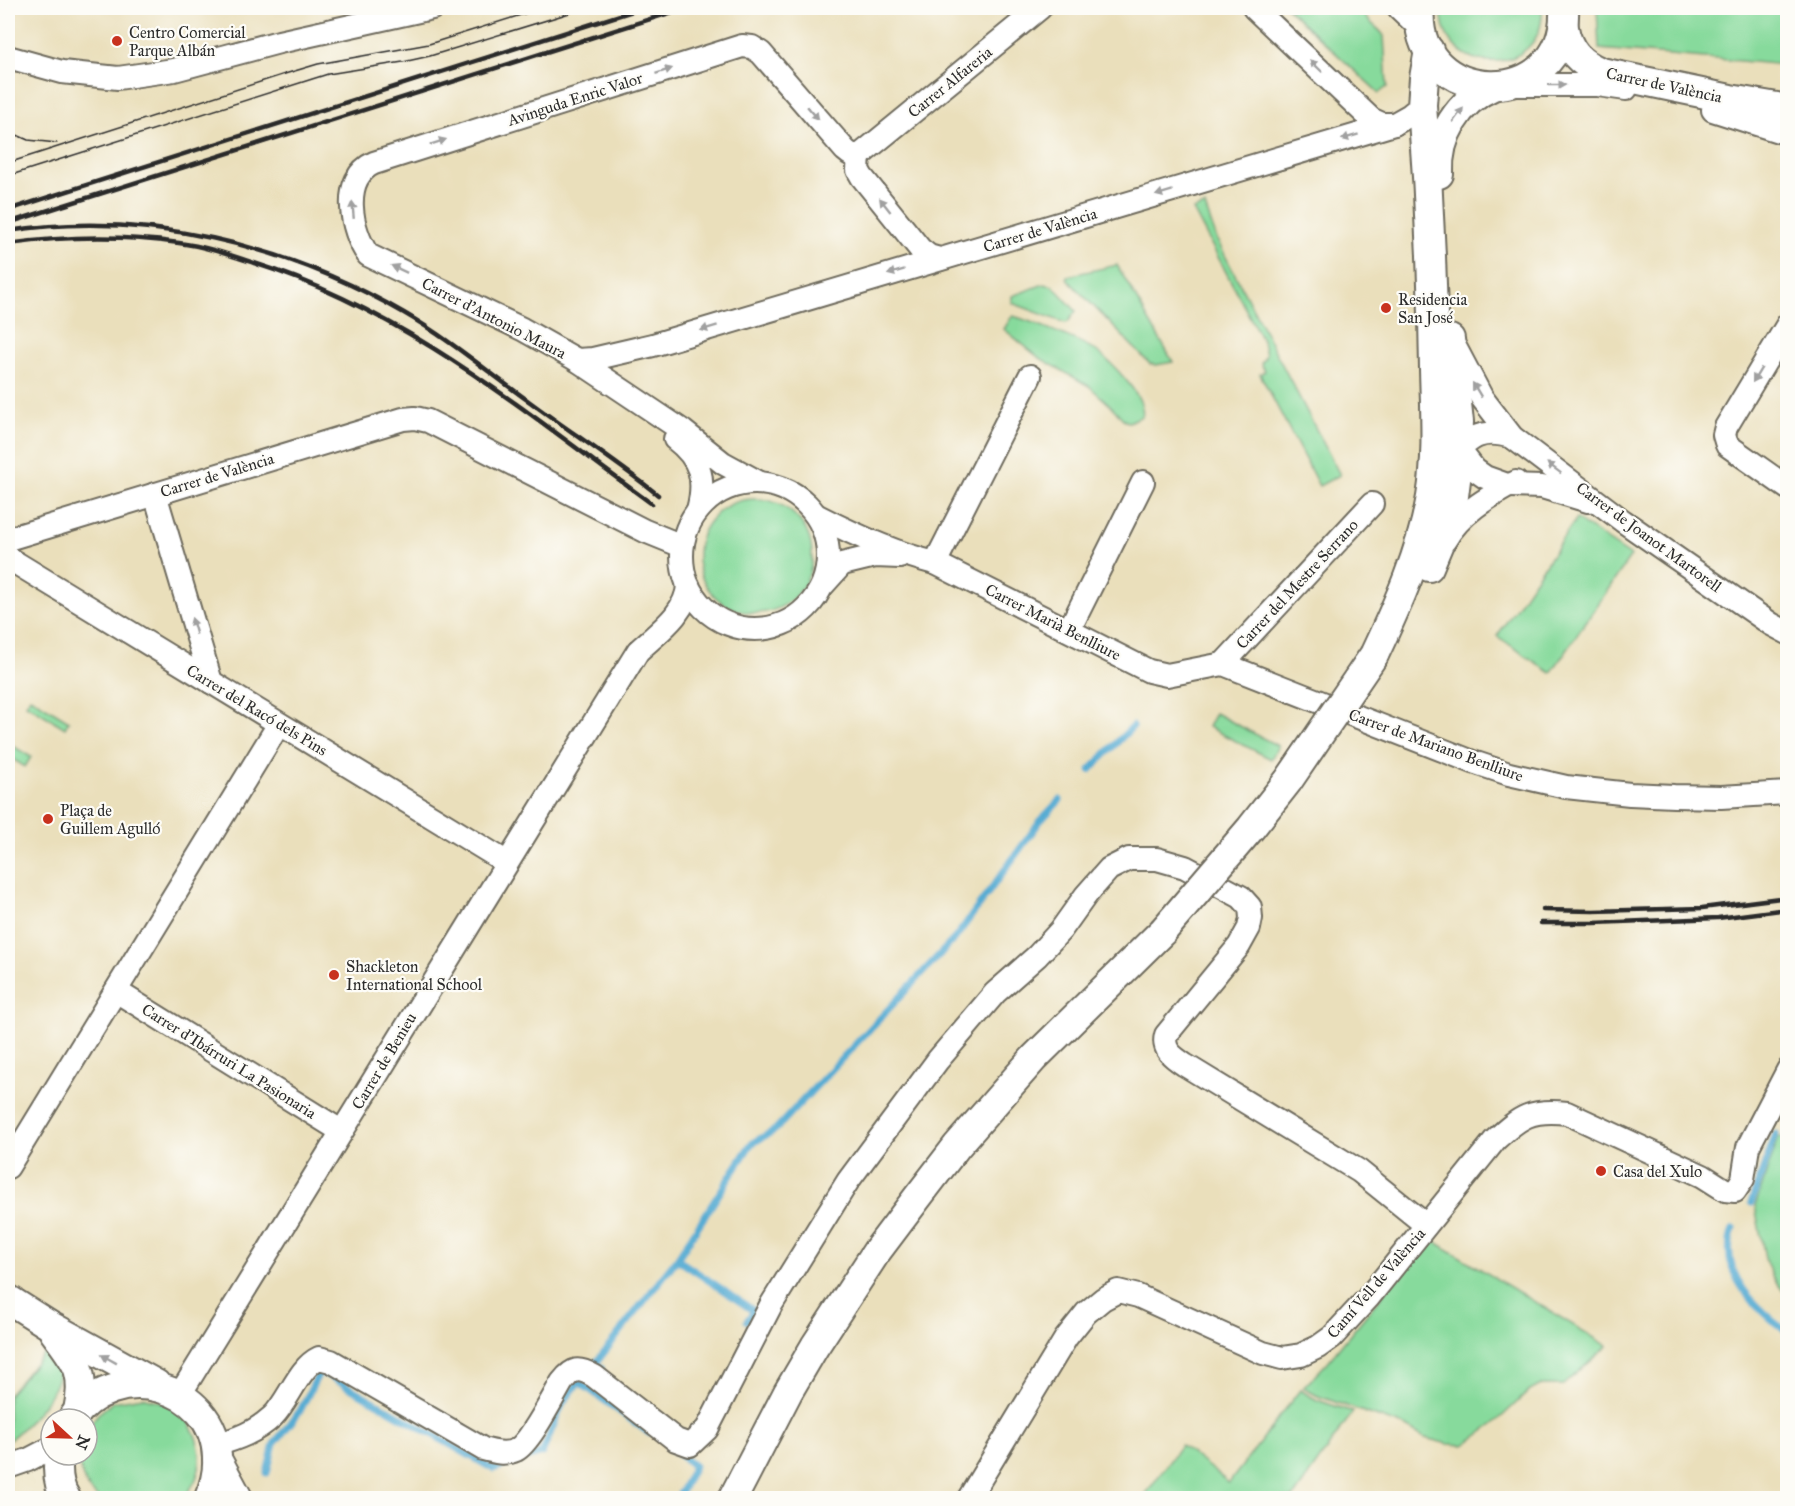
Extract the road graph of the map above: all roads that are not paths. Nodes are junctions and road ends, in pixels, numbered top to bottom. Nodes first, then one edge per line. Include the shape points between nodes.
1 (432, 8) edge
2 (1040, 8) edge
3 (1254, 8) edge
4 (1399, 8) edge
5 (1565, 16) edge
6 (1423, 29) edge
7 (8, 57) edge
8 (1496, 86) junction
9 (1669, 98) joint
10 (1422, 105) junction
11 (1788, 109) edge
12 (1713, 110) junction
13 (1394, 124) junction
14 (1788, 125) edge
15 (1788, 134) edge
16 (860, 156) junction
17 (368, 255) joint
18 (940, 259) junction
19 (1788, 324) edge
20 (1439, 337) junction
21 (653, 345) junction
22 (577, 360) junction
23 (1030, 376) dead end
24 (616, 386) junction
25 (1519, 442) junction
26 (1458, 450) junction
27 (758, 482) junction
28 (1143, 483) dead end
29 (1510, 486) junction
30 (1788, 488) edge
31 (155, 494) junction
32 (1431, 497) junction
33 (1372, 504) dead end
34 (698, 510) junction
35 (1615, 515) junction
36 (818, 516) junction
37 (8, 539) edge
38 (682, 546) junction
39 (909, 557) junction
40 (8, 558) edge
41 (934, 563) junction
42 (1425, 575) junction
43 (688, 585) junction
44 (822, 586) junction
45 (720, 620) junction
46 (1069, 630) junction
47 (1788, 633) edge
48 (651, 639) junction
49 (1374, 655) junction
50 (1223, 664) junction
51 (211, 682) junction
52 (279, 724) junction
53 (1788, 793) edge
54 (506, 862) junction
55 (117, 991) junction
56 (1788, 1070) edge
57 (342, 1131) junction
58 (8, 1167) edge
59 (1426, 1225) junction
60 (8, 1299) edge
61 (49, 1325) junction
62 (170, 1391) junction
63 (77, 1407) edge
64 (83, 1407) edge
65 (216, 1452) junction
66 (39, 1454) edge
67 (8, 1467) edge
68 (57, 1467) edge
69 (66, 1498) edge
70 (209, 1498) edge
71 (238, 1498) edge
72 (734, 1498) edge
73 (969, 1498) edge

1 - 7 street via 174,70 118,78 62,72
2 - 16 street, Carrer Alfareria
13 -> 3 street via 1371,119
4 - 6 street
5 - 8 street via 1551,57 1523,79
5 - 11 street, Carrer de València via 1566,39 1574,54 1585,65 1601,72
6 - 8 street via 1441,66 1472,84
6 - 10 street, Carrer de Joanot Martorell
8 -> 9 street, Carrer de València via 1598,85
20 -> 8 street, Carrer de Joanot Martorell via 1440,147 1466,104
9 - 12 street, Carrer de València
10 - 13 street, Carrer de València
10 - 20 street, Carrer de Joanot Martorell
12 - 14 street, Carrer de València
12 - 15 street, Carrer de València
13 -> 18 street, Carrer de València
17 -> 16 street, Avinguda Enric Valor via 355,231 352,192 358,174 368,166 742,46 757,50 845,150
18 -> 16 street via 920,249 862,177 858,170
22 -> 17 street, Carrer d'Antonio Maura via 522,329
18 -> 21 street, Carrer de València
19 -> 30 street via 1724,435 1727,445
25 -> 20 street, Carrer de Joanot Martorell
20 - 26 street via 1459,422
20 - 32 street
21 - 22 street, Carrer de València
21 - 24 street, Carrer de València via 632,359
22 - 24 street, Carrer d'Antonio Maura
23 - 41 street
24 - 27 street, Carrer d'Antonio Maura via 723,463
24 - 34 street, Carrer d'Antonio Maura via 619,399 628,408 692,454 701,472
25 - 26 street via 1491,433 1467,440
25 - 29 street via 1530,461 1521,480
35 -> 25 street, Carrer de Joanot Martorell
26 - 29 street via 1485,477
26 - 32 street via 1441,466
26 - 42 street via 1453,504
27 - 34 street via 724,489
27 - 36 street via 781,486 802,498
28 - 46 street
29 - 35 street via 1531,485 1562,492
29 - 42 street via 1461,519
31 - 37 street, Carrer de València
31 - 38 street, Carrer de València via 415,418
51 -> 31 street
32 - 49 street via 1418,549
33 - 50 street, Carrer del Mestre Serrano
34 - 38 street via 687,527
35 - 47 street, Carrer de Joanot Martorell
36 - 39 street, Carrer Marià Benlliure
36 - 44 street via 827,538 829,562
38 - 43 street via 682,566
39 - 41 street, Carrer Marià Benlliure
39 - 44 street, Carrer Marià Benlliure via 875,556 842,564
40 - 51 street, Carrer del Racó dels Pins
41 - 46 street, Carrer Marià Benlliure
42 - 49 street
43 - 45 street via 701,605
43 - 48 street, Carrer de Benieu via 682,606
44 - 45 street via 808,607 779,626 743,628
45 - 48 street, Carrer de Benieu via 695,620 671,626
46 - 50 street, Carrer Marià Benlliure via 1167,675
48 - 54 street, Carrer de Benieu via 638,651
49 - 72 street, bridge via 1251,828 1162,931 1034,1058 917,1198 815,1346
50 - 53 street, Carrer de Mariano Benlliure via 1440,750 1536,781 1641,795 1721,797
51 - 52 street, Carrer del Racó dels Pins
52 - 54 street, Carrer del Racó dels Pins
52 - 55 street
54 - 57 street, Carrer de Benieu
55 - 57 street, Carrer d'Ibárruri La Pasionaria
55 - 58 street
56 - 59 street, Camí Vell de València via 1748,1148 1743,1179 1735,1191 1725,1190 1567,1113 1547,1110 1528,1115 1495,1140
57 - 62 street, Carrer de Benieu
59 - 65 street via 1359,1171 1185,1065 1166,1048 1166,1035 1239,946 1249,928 1250,907 1241,897 1185,867 1129,859 1109,869 1061,930 995,993 938,1060 848,1181 771,1305 706,1429 690,1445 676,1440 594,1376 576,1370 562,1382 524,1445 507,1453 494,1452 332,1361 319,1358 309,1364 274,1415
59 - 73 street, Camí Vell de València via 1348,1321 1318,1347 1301,1355 1282,1358 1263,1353 1138,1296 1118,1291 1103,1299 1066,1338
60 - 61 street
62 -> 61 street
61 - 63 street via 79,1369 82,1389
62 - 64 street via 140,1384 117,1386 95,1396
62 - 65 street via 196,1409 208,1425
65 - 70 street via 215,1482
65 - 71 street
66 - 67 street
68 - 69 street

